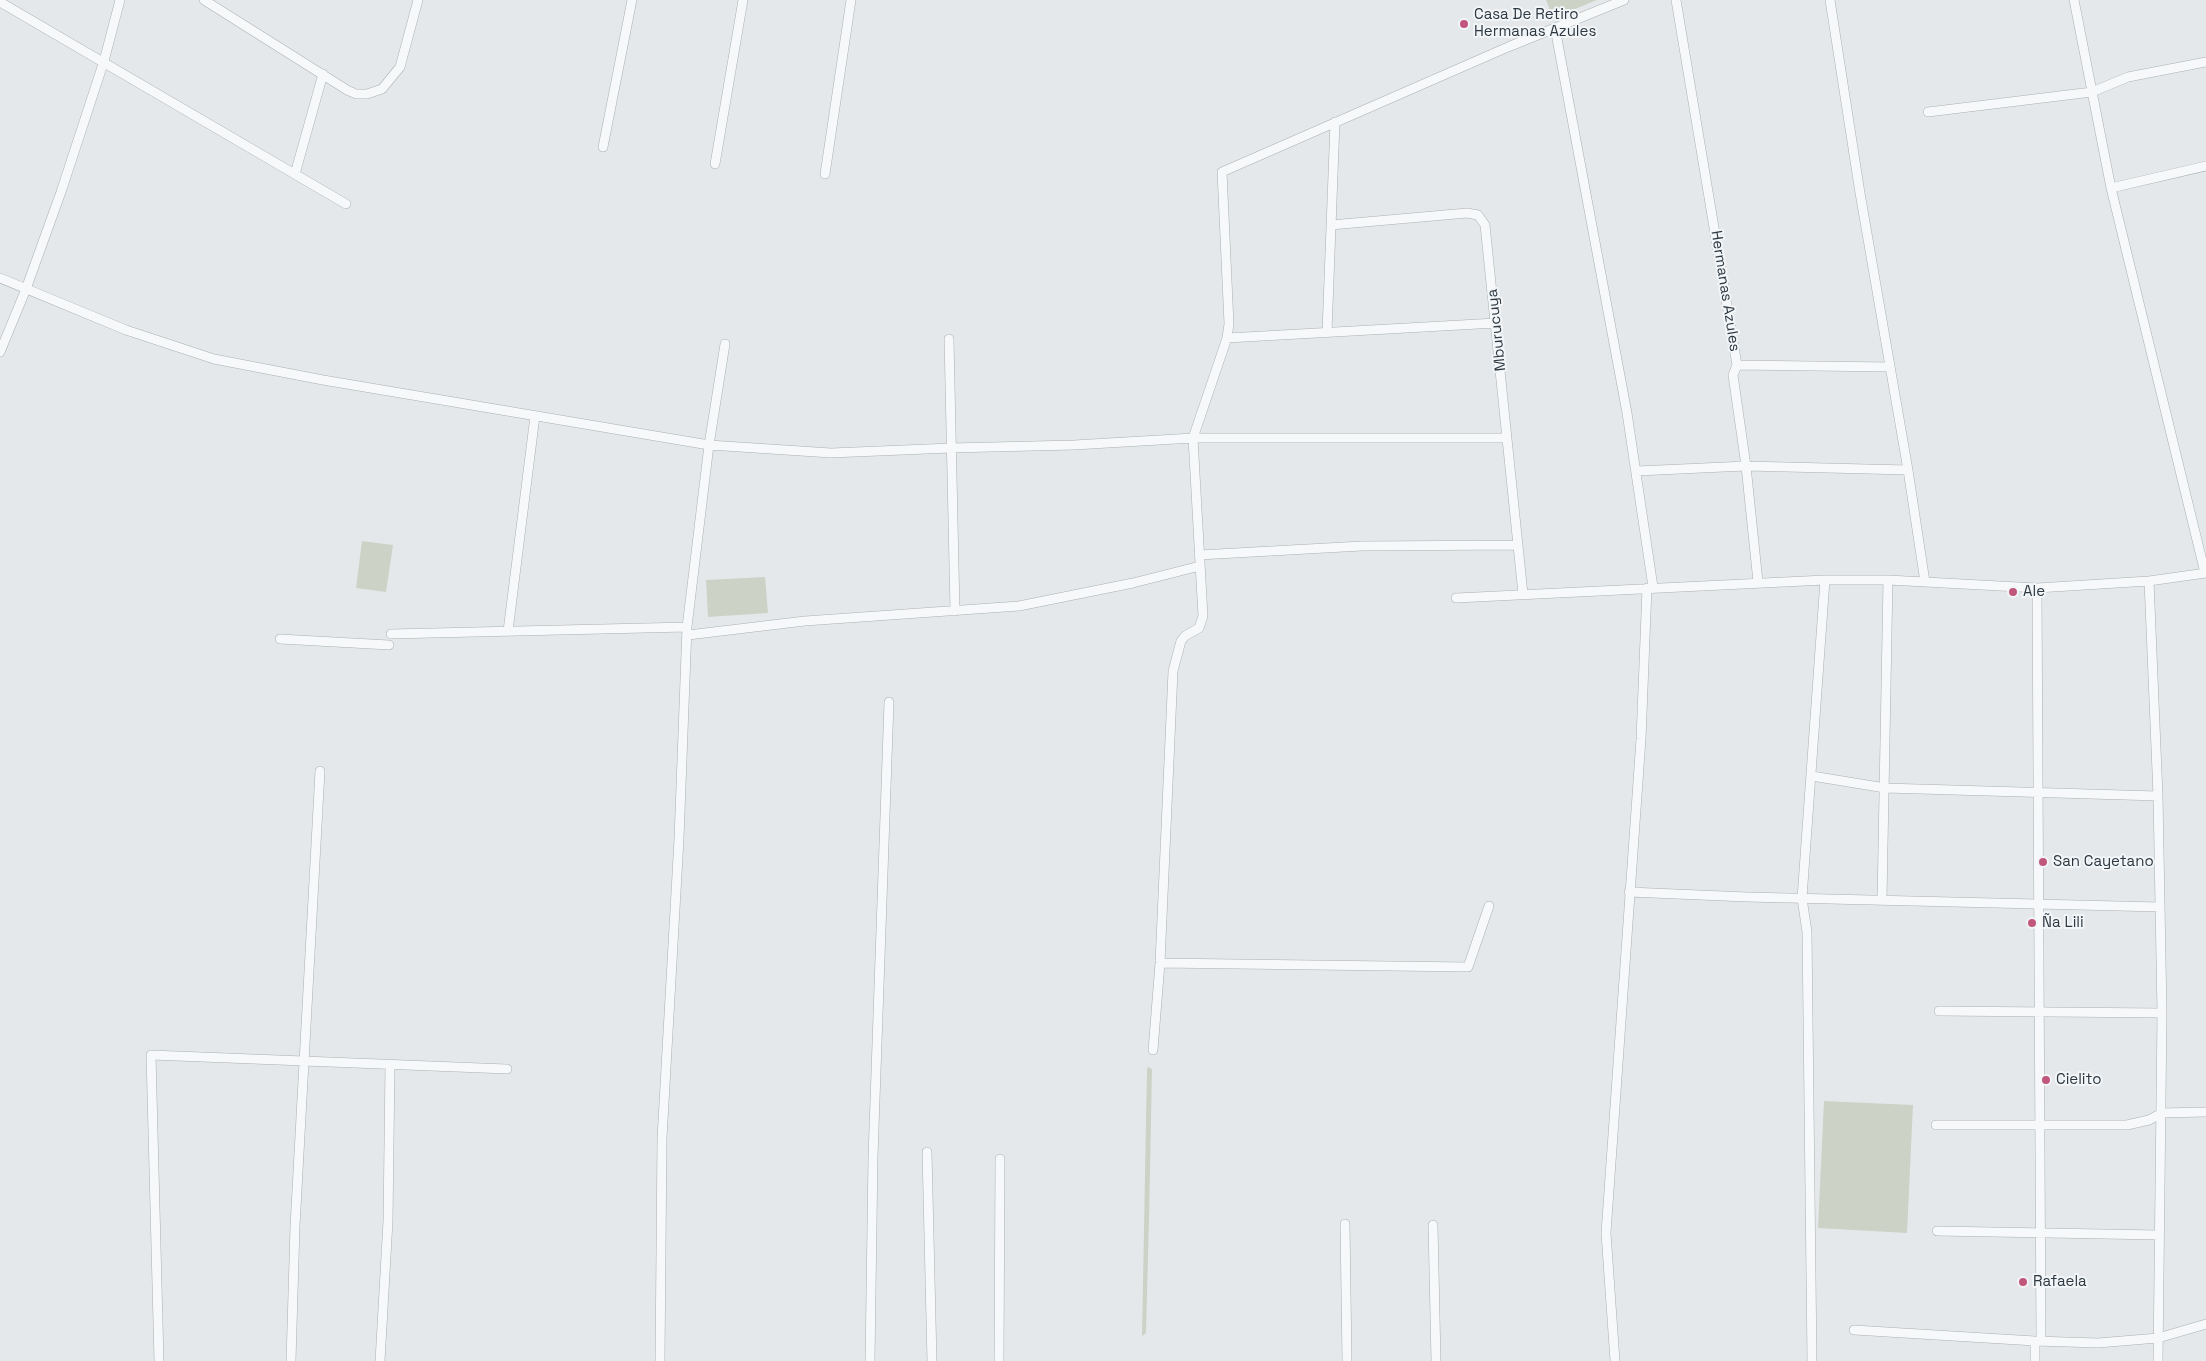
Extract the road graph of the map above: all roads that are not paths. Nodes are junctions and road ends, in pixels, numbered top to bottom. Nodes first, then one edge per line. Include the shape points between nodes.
1 (120, 0) edge
2 (204, 0) edge
3 (418, 0) edge
4 (632, 0) edge
5 (743, 0) edge
6 (851, 0) edge
7 (1624, 0) edge
8 (1676, 0) edge
9 (1830, 0) edge
10 (2074, 0) edge
11 (0, 2) edge
12 (1555, 28) junction
13 (104, 61) junction
14 (2206, 62) edge
15 (323, 74) junction
16 (2092, 92) junction
17 (1928, 112) dead end
18 (1335, 122) junction
19 (603, 147) dead end
20 (715, 164) dead end
21 (2206, 166) edge
22 (294, 174) junction
23 (825, 174) dead end
24 (2111, 188) junction
25 (346, 204) dead end
26 (1331, 224) junction
27 (0, 278) edge
28 (26, 289) junction
29 (1496, 323) junction
30 (1327, 332) junction
31 (1227, 338) junction
32 (949, 339) dead end
33 (725, 344) dead end
34 (0, 352) edge
35 (1737, 365) junction
36 (1890, 367) junction
37 (535, 416) junction
38 (1193, 438) junction
39 (1508, 438) junction
40 (709, 445) junction
41 (951, 448) junction
42 (1746, 466) junction
43 (1636, 470) junction
44 (1908, 470) junction
45 (1518, 545) junction
46 (1199, 555) junction
47 (1200, 566) junction
48 (2206, 573) edge
49 (1825, 580) junction
50 (1888, 580) junction
51 (2149, 581) junction
52 (1758, 582) junction
53 (1925, 582) junction
54 (1650, 588) junction
55 (2037, 588) junction
56 (1523, 594) junction
57 (1456, 598) dead end
58 (956, 611) junction
59 (508, 631) junction
60 (688, 631) junction
61 (391, 634) dead end
62 (280, 639) dead end
63 (389, 645) dead end
64 (889, 702) dead end
65 (320, 771) dead end
66 (1812, 776) junction
67 (1884, 788) junction
68 (2038, 792) junction
69 (2158, 796) junction
70 (1629, 892) junction
71 (1802, 898) junction
72 (1882, 900) junction
73 (2039, 904) junction
74 (1488, 906) dead end
75 (2160, 907) junction
76 (1160, 963) junction
77 (1938, 1011) dead end
78 (2040, 1013) junction
79 (2162, 1013) junction
80 (1153, 1050) dead end
81 (306, 1061) junction
82 (390, 1064) junction
83 (507, 1069) dead end
84 (2206, 1112) edge
85 (2162, 1113) junction
86 (1936, 1125) dead end
87 (2040, 1125) junction
88 (927, 1152) dead end
89 (1000, 1159) dead end
90 (1345, 1224) dead end
91 (1433, 1225) dead end
92 (1937, 1231) dead end
93 (2040, 1232) junction
94 (2159, 1235) junction
95 (2206, 1324) edge
96 (1854, 1330) dead end
97 (2158, 1338) junction
98 (2038, 1341) junction
99 (159, 1361) edge
100 (292, 1361) edge
101 (380, 1361) edge
102 (660, 1361) edge
103 (870, 1361) edge
104 (932, 1361) edge
105 (1000, 1361) edge
106 (1346, 1361) edge
107 (1436, 1361) edge
108 (1615, 1361) edge
109 (1812, 1361) edge
110 (2035, 1361) edge
111 (2158, 1361) edge

1 - 13 street
2 - 15 street
3 - 15 street via 400,67 382,89 356,94
4 - 19 street
5 - 20 street
6 - 23 street
7 - 12 street
8 - 35 street, Hermanas Azules
9 - 36 street
10 - 16 street
11 - 13 street
12 - 18 street
12 - 43 street
13 - 22 street
13 - 28 street
14 - 16 street via 2128,77
15 - 22 street
16 - 17 street
16 - 24 street
18 - 26 street
18 - 31 street via 1222,172
21 - 24 street
22 - 25 street
24 - 48 street
26 - 29 street, Mburucuya via 1467,213 1478,215 1487,233
26 - 30 street
27 - 28 street
28 - 34 street
28 - 37 street via 126,330 214,359
29 - 30 street
29 - 39 street, Mburucuya
30 - 31 street
31 - 38 street
32 - 41 street
33 - 40 street
35 - 36 street
35 - 42 street, Hermanas Azules via 1733,375
36 - 44 street
37 - 40 street
37 - 59 street
38 - 39 street
38 - 41 street via 1074,446
38 - 46 street
39 - 45 street, Mburucuya
40 - 41 street via 831,453
40 - 60 street
41 - 58 street
42 - 43 street
42 - 44 street
42 - 52 street, Hermanas Azules
43 - 54 street
44 - 53 street
45 - 46 street via 1362,546
45 - 56 street, Mburucuya
46 - 47 street
47 - 58 street via 1019,606
47 - 76 street via 1203,616 1200,625 1181,641 1173,671
48 - 51 street
49 - 50 street
49 - 52 street
49 - 66 street
50 - 53 street
50 - 67 street
51 - 55 street
51 - 69 street
52 - 54 street
53 - 55 street
54 - 56 street
54 - 70 street
55 - 68 street
56 - 57 street
58 - 60 street
59 - 60 street
59 - 61 street
60 - 102 street via 662,1138
62 - 63 street
64 - 103 street via 873,1157
65 - 81 street
66 - 67 street
66 - 71 street
67 - 68 street
67 - 72 street
68 - 69 street
68 - 73 street
69 - 75 street
70 - 71 street
70 - 108 street via 1606,1233
71 - 72 street
71 - 109 street via 1807,932
72 - 73 street
73 - 75 street
73 - 78 street
74 - 76 street via 1468,967
75 - 79 street
76 - 80 street
77 - 78 street
78 - 79 street
78 - 87 street
79 - 85 street
81 - 82 street
81 - 99 street via 151,1055
81 - 100 street via 295,1226
82 - 83 street
82 - 101 street via 388,1221
84 - 85 street
85 - 87 street via 2127,1125
85 - 94 street
86 - 87 street
87 - 93 street
88 - 104 street
89 - 105 street
90 - 106 street
91 - 107 street
92 - 93 street
93 - 94 street
93 - 98 street
94 - 97 street
95 - 97 street
96 - 98 street
97 - 98 street via 2118,1342
97 - 111 street
98 - 110 street

